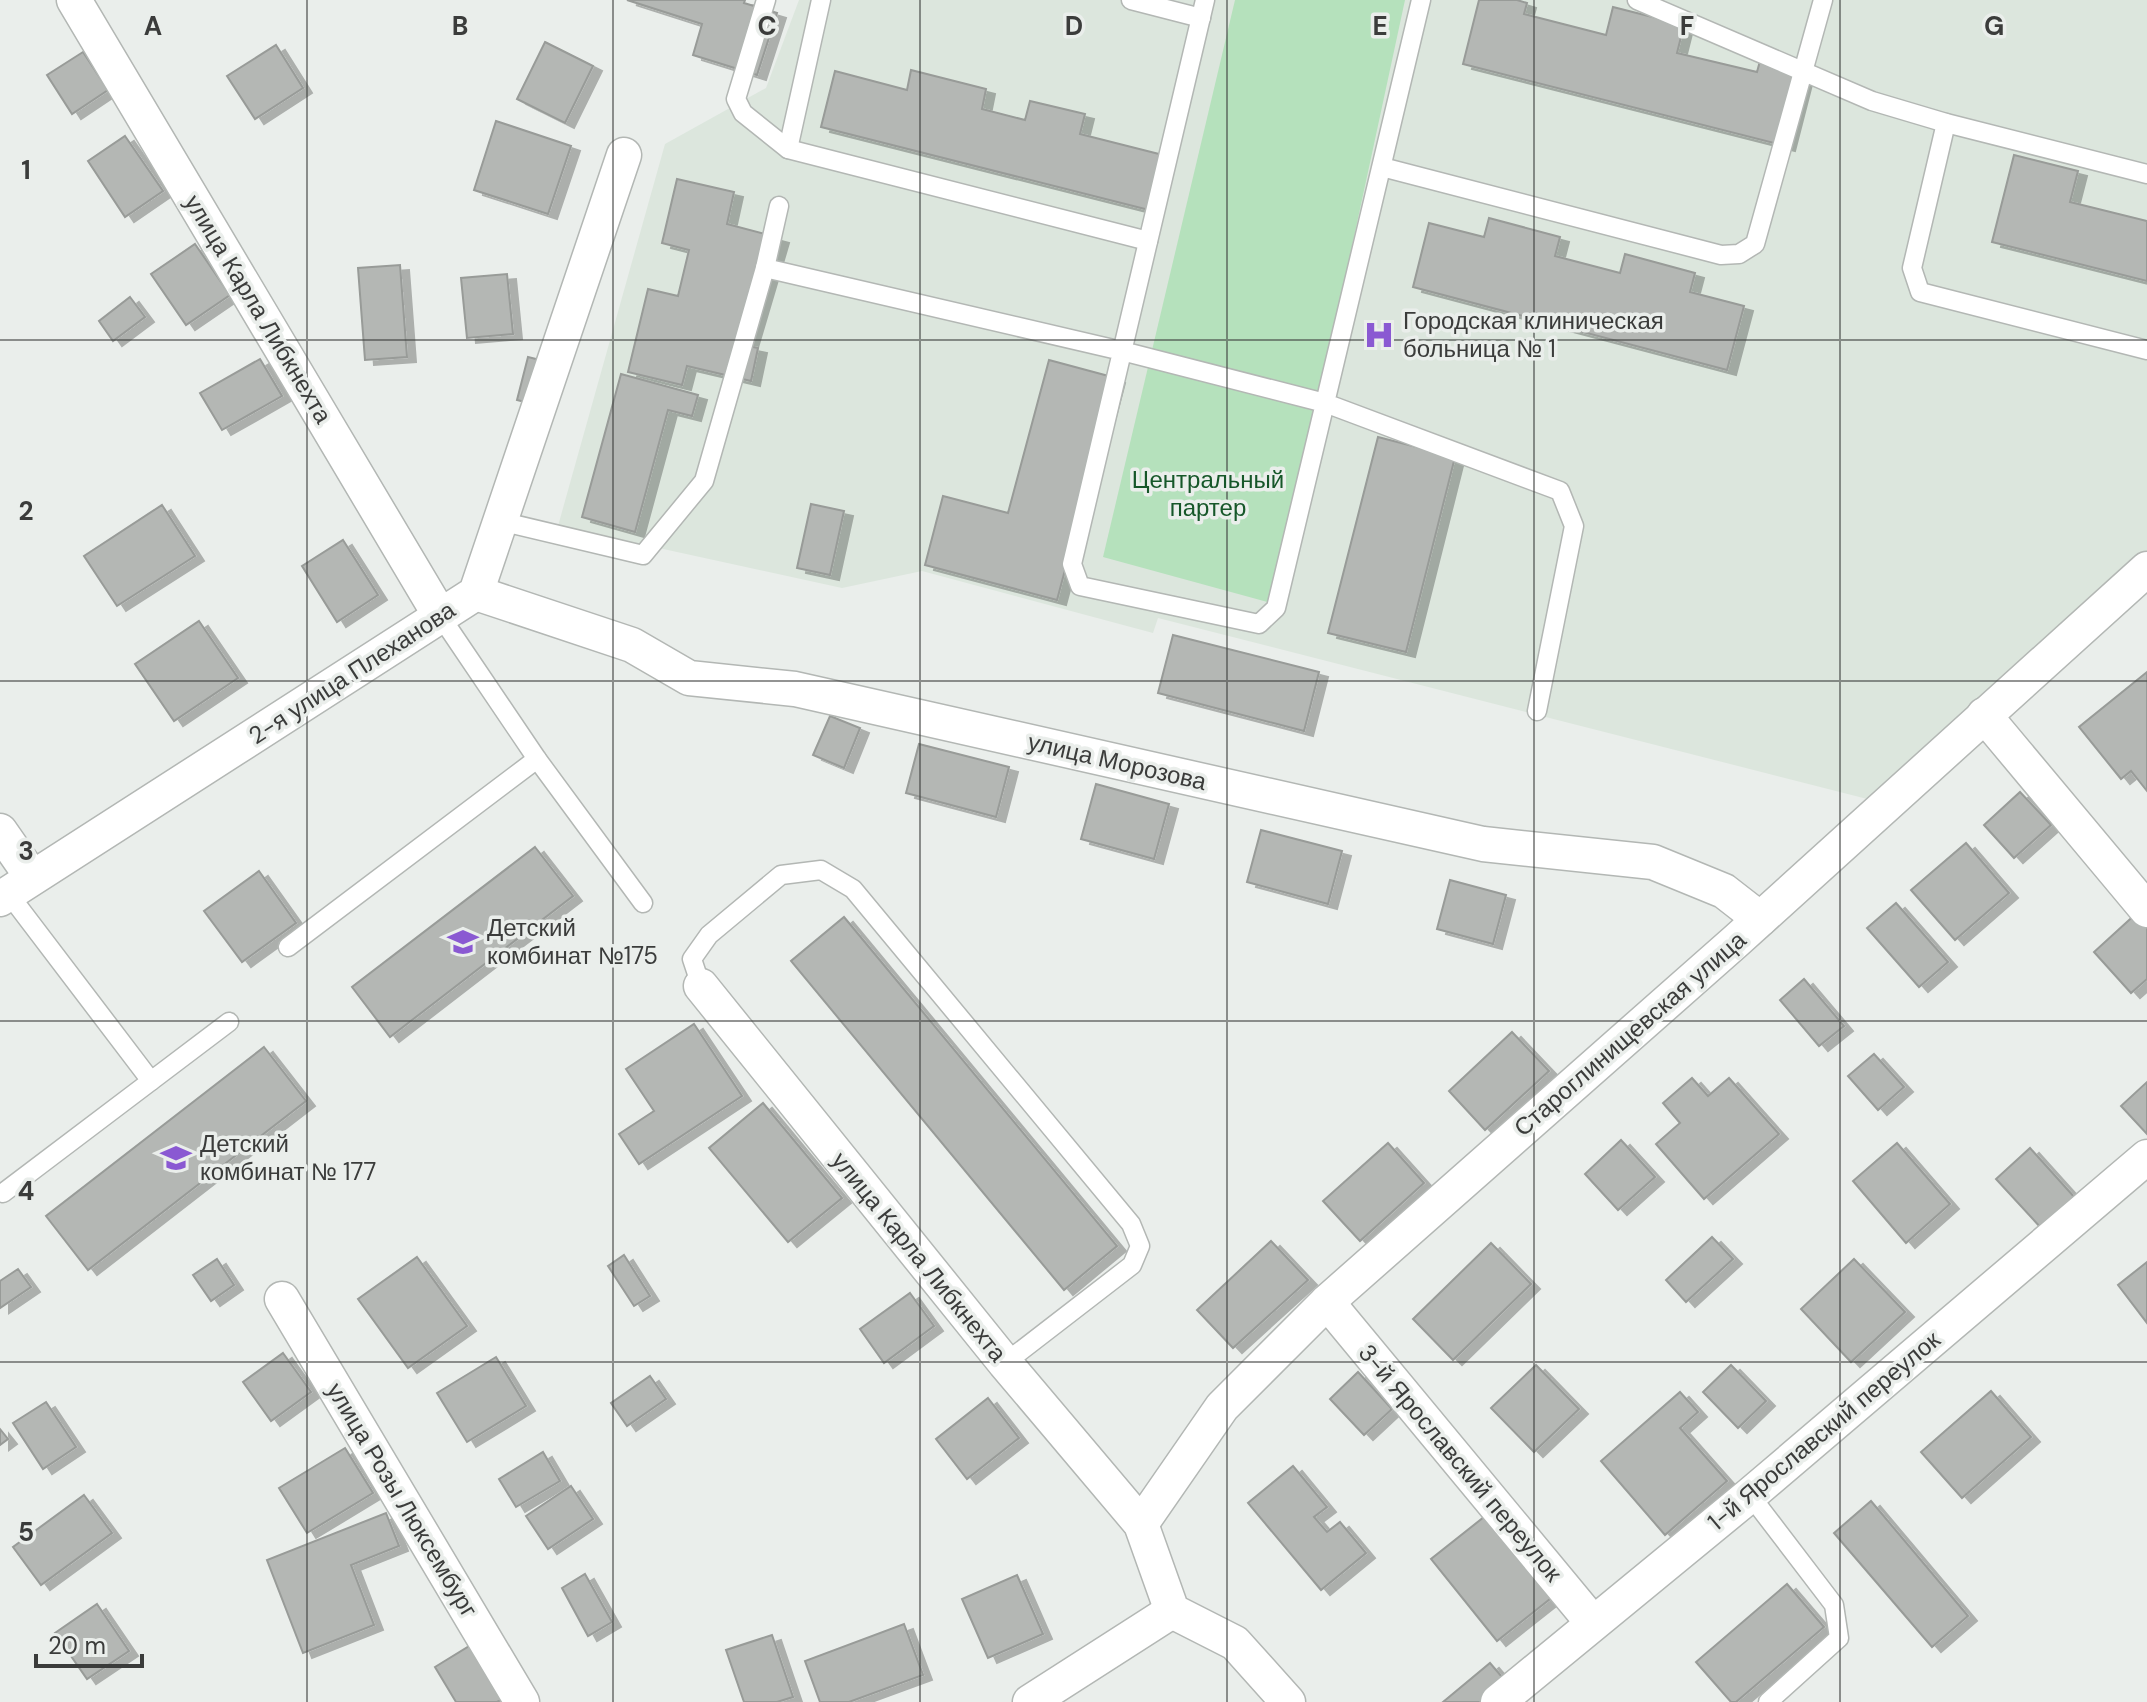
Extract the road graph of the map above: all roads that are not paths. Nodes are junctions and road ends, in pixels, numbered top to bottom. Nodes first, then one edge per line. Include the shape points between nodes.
1 (74, 0) edge
2 (766, 0) edge
3 (821, 0) edge
4 (1131, 0) edge
5 (1421, 0) edge
6 (1637, 0) edge
7 (1823, 0) edge
8 (1203, 9) edge
9 (1803, 69) junction
10 (1946, 123) junction
11 (788, 149) junction
12 (624, 155) dead end
13 (1382, 167) junction
14 (2147, 174) edge
15 (779, 206) dead end
16 (1148, 241) junction
17 (765, 268) junction
18 (2147, 350) edge
19 (1122, 351) junction
20 (1325, 403) junction
21 (500, 521) junction
22 (2147, 569) edge
23 (476, 593) junction
24 (441, 617) junction
25 (1537, 711) dead end
26 (1984, 715) junction
27 (537, 759) junction
28 (0, 831) edge
29 (13, 890) edge
30 (643, 903) dead end
31 (2147, 910) edge
32 (1760, 919) junction
33 (288, 947) dead end
34 (701, 986) joint
35 (229, 1022) dead end
36 (151, 1081) junction
37 (2147, 1157) edge
38 (3, 1193) dead end
39 (282, 1299) dead end
40 (1327, 1302) junction
41 (1005, 1363) junction
42 (1750, 1495) junction
43 (1141, 1524) junction
44 (1172, 1611) junction
45 (1593, 1623) junction
46 (522, 1702) edge
47 (1032, 1702) edge
48 (1288, 1702) edge
49 (1498, 1702) edge
50 (1768, 1702) edge

1 - 24 street, улица Карла Либкнехта
2 - 11 lane via 736,99 743,113
3 - 11 lane
4 - 8 lane
5 - 13 lane
6 - 9 lane
7 - 9 lane
8 - 16 lane
9 - 10 lane via 1872,101
9 - 13 lane via 1755,244 1739,254 1721,255
10 - 14 lane
10 - 18 lane via 1912,268 1920,292
11 - 16 lane
12 - 21 street, 2-я улица Плеханова
13 - 20 lane
15 - 17 lane
16 - 19 lane
17 - 19 lane
17 - 21 lane via 704,481 643,555
19 - 20 lane
19 - 20 lane via 1072,564 1080,586 1259,624 1276,608
20 - 25 lane via 1560,491 1574,526
21 - 23 street, 2-я улица Плеханова
22 - 26 street, Староглинищевская улица
23 - 24 street, 2-я улица Плеханова
23 - 32 street, улица Морозова via 632,645 689,678 795,689 1483,844 1653,862 1724,891
24 - 27 lane
24 - 29 street, 2-я улица Плеханова
26 - 31 street
26 - 32 street, Староглинищевская улица
27 - 30 lane
27 - 33 lane
28 - 29 street
29 - 36 lane
32 - 40 street, Староглинищевская улица
34 - 41 street, улица Карла Либкнехта
34 - 41 lane via 692,959 709,935 781,875 821,870 853,889 1131,1224 1140,1246 1132,1265
35 - 36 lane
36 - 38 lane
37 - 42 street, 1-й Ярославский переулок
39 - 46 street, улица Розы Люксембург
40 - 43 street, Староглинищевская улица via 1222,1407
40 - 45 street, 3-й Ярославский переулок
41 - 43 street, улица Карла Либкнехта
42 - 45 street, 1-й Ярославский переулок
42 - 50 lane via 1834,1605 1839,1638
43 - 44 street
44 - 47 street
44 - 48 street via 1235,1643
45 - 49 street, 1-й Ярославский переулок

